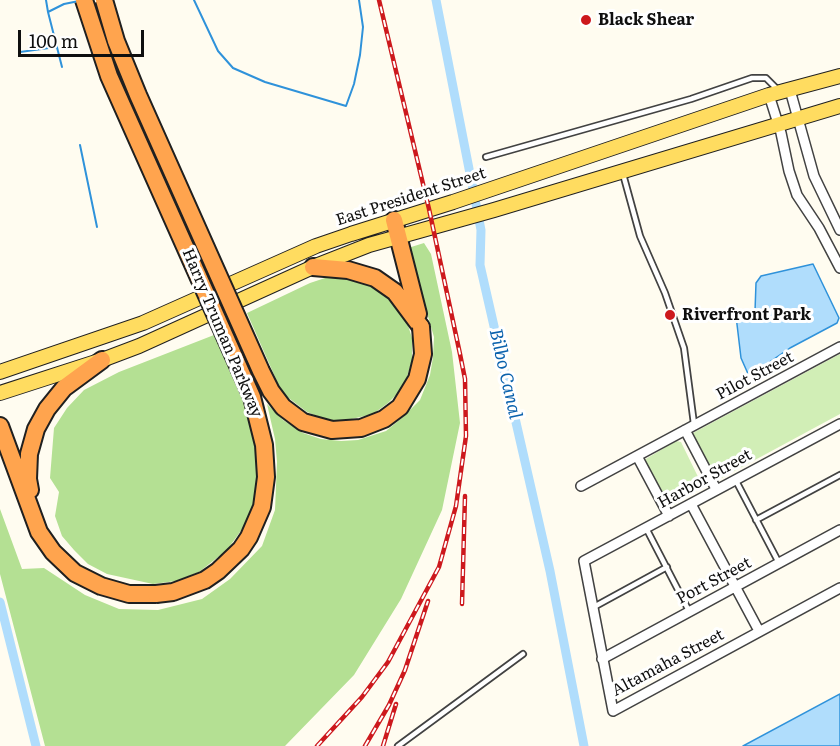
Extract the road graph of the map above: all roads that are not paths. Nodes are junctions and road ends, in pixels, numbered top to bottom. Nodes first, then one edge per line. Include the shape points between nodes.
1 (84, 0) edge
2 (104, 0) edge
3 (840, 76) edge
4 (780, 92) junction
5 (840, 106) edge
6 (798, 118) junction
7 (778, 124) junction
8 (486, 157) dead end
9 (622, 171) junction
10 (394, 220) junction
11 (840, 229) edge
12 (823, 234) junction
13 (398, 237) junction
14 (313, 267) junction
15 (840, 268) edge
16 (421, 327) junction
17 (840, 347) edge
18 (102, 360) junction
19 (0, 372) edge
20 (0, 393) edge
21 (840, 424) edge
22 (694, 425) junction
23 (0, 426) edge
24 (685, 430) junction
25 (637, 456) junction
26 (840, 475) edge
27 (735, 479) junction
28 (581, 486) dead end
29 (716, 489) junction
30 (691, 504) junction
31 (669, 516) junction
32 (756, 520) junction
33 (646, 528) junction
34 (840, 530) edge
35 (39, 532) junction
36 (584, 561) joint
37 (779, 563) junction
38 (667, 567) junction
39 (736, 588) junction
40 (840, 588) edge
41 (592, 608) junction
42 (689, 611) junction
43 (759, 631) junction
44 (523, 654) dead end
45 (602, 660) junction
46 (398, 746) edge

1 - 35 highway, Harry Truman Parkway, bridge via 120,103 258,414 266,477 262,507 241,549 205,580 173,592 129,594 88,580 64,563
2 - 16 highway, Harry Truman Parkway, bridge via 138,95 261,370 283,407 303,422 332,430 361,428 384,419 400,407 417,379 423,354
3 - 4 main road, East President Street
4 - 6 street
4 - 7 street
4 - 8 lane via 766,78 752,78
4 - 10 main road, East President Street
5 - 6 main road, East President Street
6 - 7 main road, East President Street
6 - 11 street via 814,176
7 - 9 main road, East President Street
7 - 12 street via 797,195
9 - 13 main road, East President Street
9 - 22 lane via 640,236 684,348
10 - 13 highway, Harry Truman Parkway
10 - 19 main road, East President Street via 316,246 143,323
11 - 12 street
12 - 15 street
13 - 14 main road, East President Street
13 - 16 highway, Harry Truman Parkway
14 - 16 highway via 348,270 375,278 404,301
14 - 18 main road, East President Street
17 - 22 street, Pilot Street
18 - 20 main road, East President Street
18 - 35 highway via 64,388 36,429 28,479
21 - 27 street, Harbor Street
22 - 24 street, Pilot Street
23 - 35 highway
24 - 25 street, Pilot Street
24 - 29 street
25 - 28 street, Pilot Street
25 - 31 street
26 - 32 lane
27 - 29 street, Harbor Street
27 - 32 lane
29 - 30 street, Harbor Street
30 - 31 street, Harbor Street
30 - 39 street
31 - 33 street, Harbor Street
32 - 37 lane
33 - 36 street, Harbor Street
33 - 38 lane
34 - 37 street, Port Street
36 - 41 street, Altamaha Street
37 - 39 street, Port Street
38 - 41 lane
38 - 42 lane
39 - 42 street, Port Street
39 - 43 street
40 - 43 street, Altamaha Street
41 - 45 street, Altamaha Street
42 - 45 street, Port Street
43 - 45 street, Altamaha Street via 613,711
44 - 46 lane

